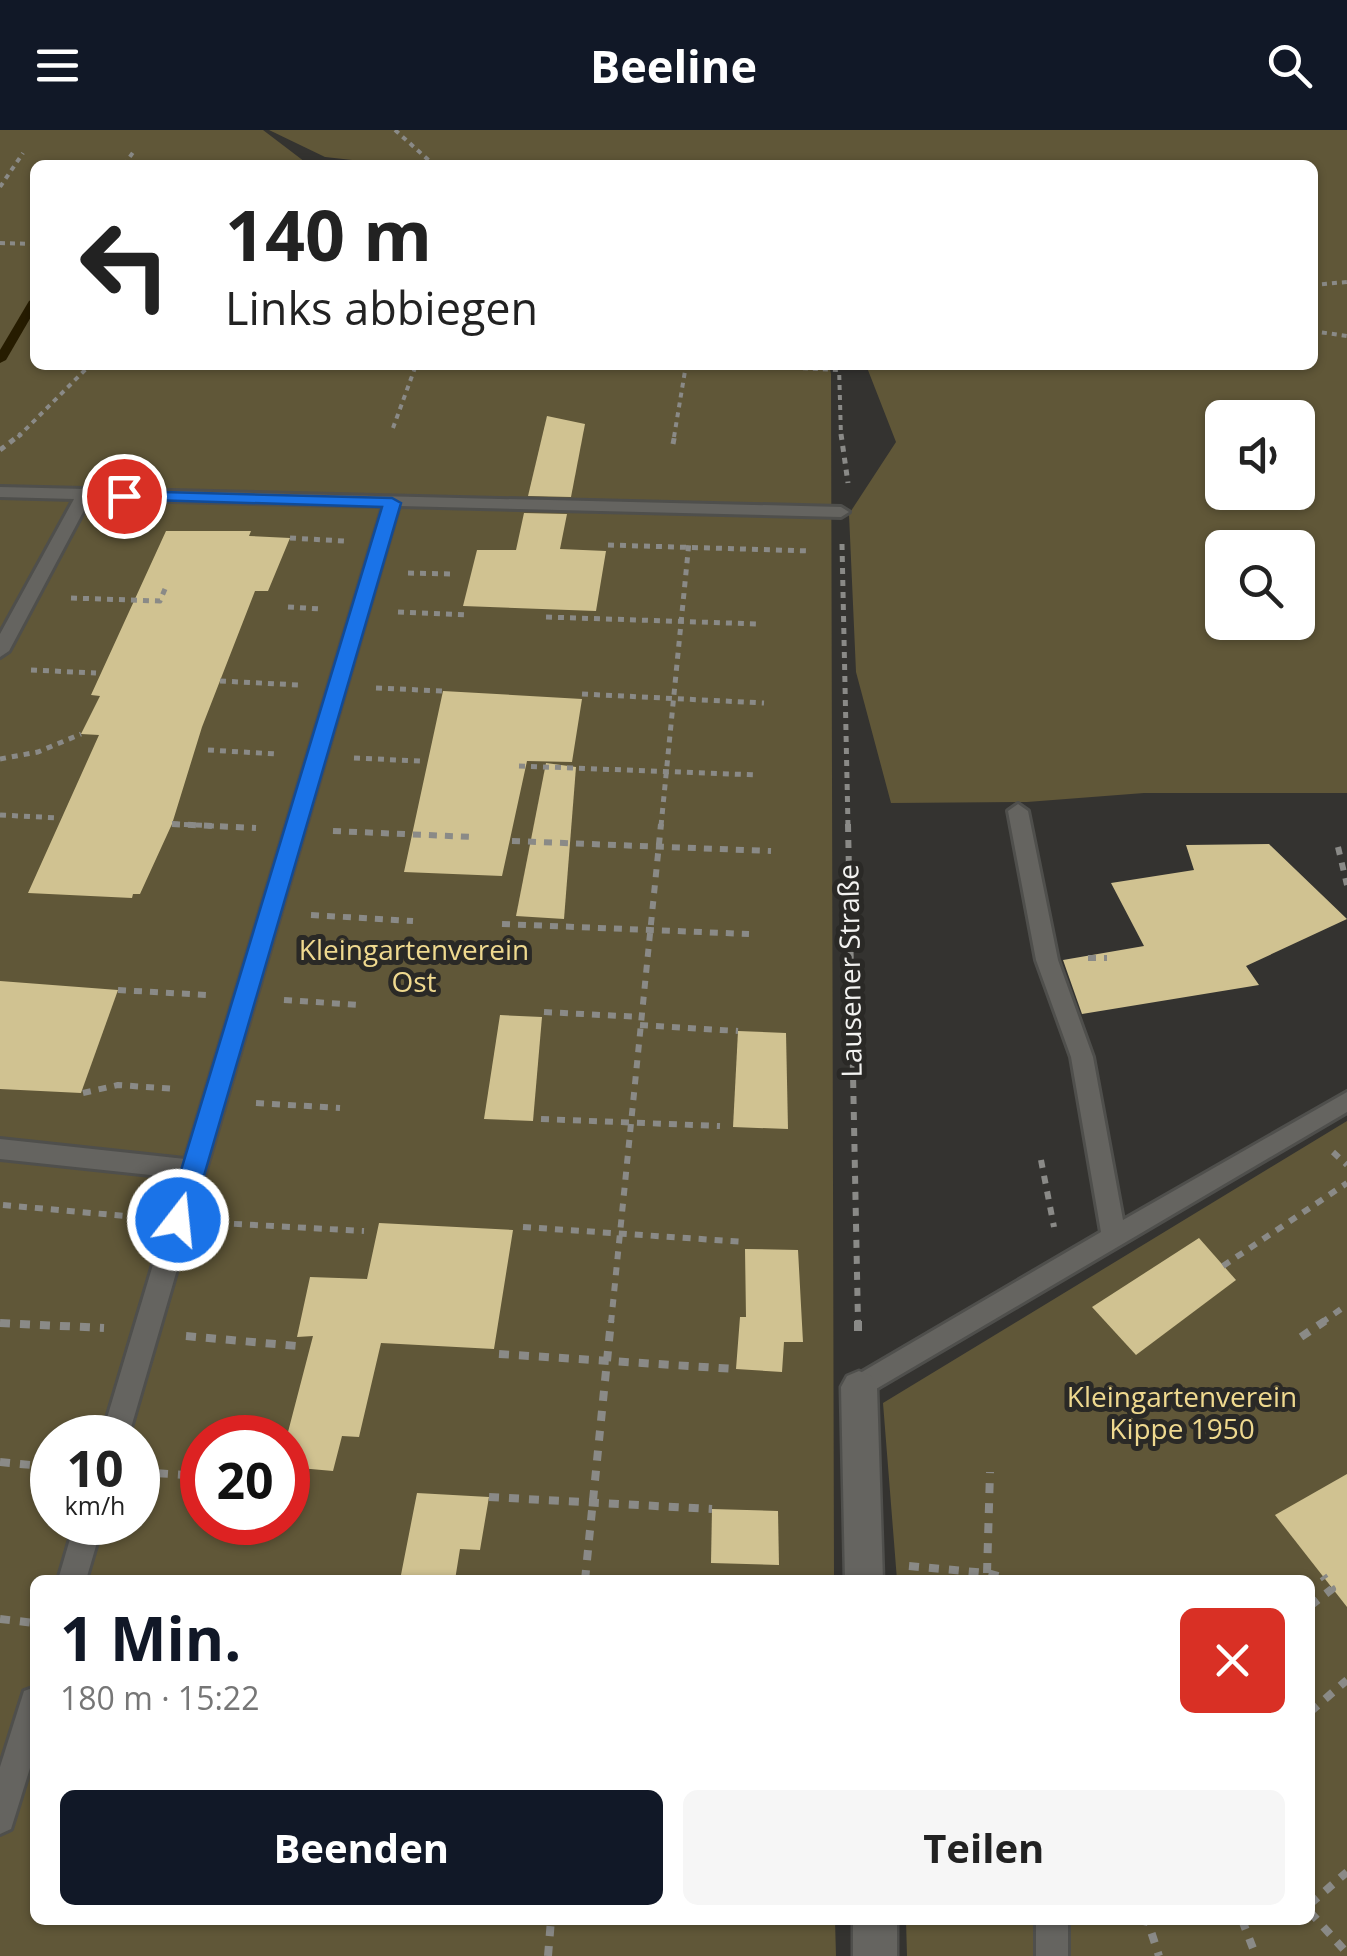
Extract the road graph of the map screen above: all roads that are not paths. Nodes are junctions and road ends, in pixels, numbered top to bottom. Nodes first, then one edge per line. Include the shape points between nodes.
1 (0, 492) edge
2 (85, 494) junction
3 (392, 503) junction
4 (841, 512) road end
5 (0, 651) edge
6 (1018, 811) dead end
7 (1347, 1100) edge
8 (0, 1150) edge
9 (193, 1170) junction
10 (1114, 1235) junction
11 (859, 1387) joint
12 (121, 1415) edge
13 (82, 1545) edge
14 (864, 1570) edge
15 (73, 1575) edge
16 (30, 1719) edge
17 (0, 1818) edge
18 (874, 1925) edge
19 (1052, 1925) edge
20 (875, 1956) edge
21 (1052, 1956) edge

1 - 2 lane
2 - 3 lane
2 - 5 lane
3 - 4 lane
3 - 9 lane
6 - 10 lane via 1047,960 1082,1058
7 - 10 lane
8 - 9 lane
9 - 12 lane
10 - 11 lane
11 - 14 street
13 - 15 lane
16 - 17 lane
18 - 20 street
19 - 21 lane

